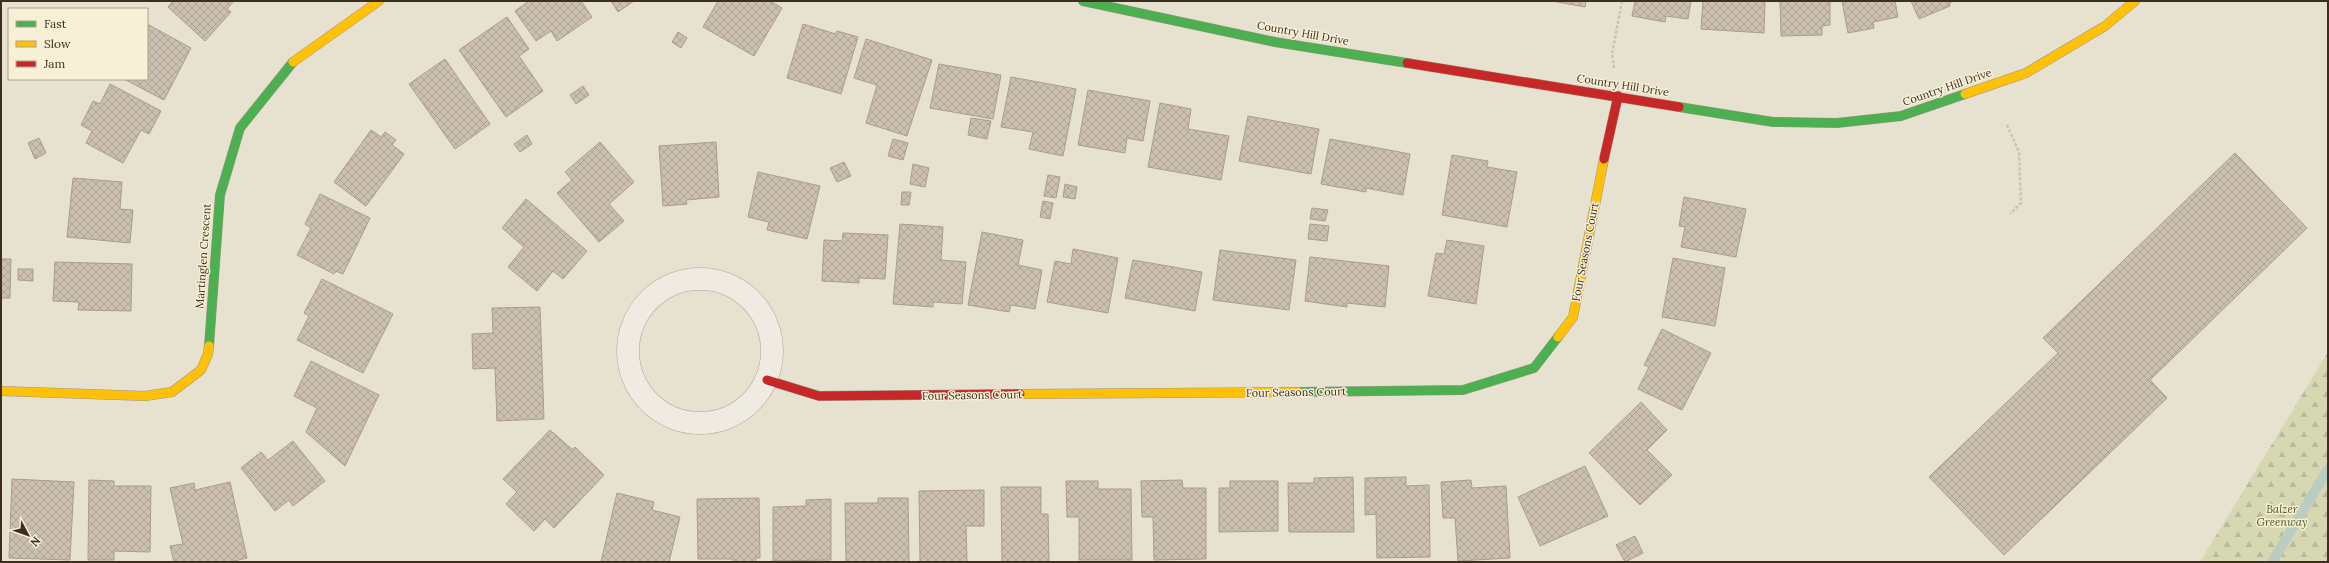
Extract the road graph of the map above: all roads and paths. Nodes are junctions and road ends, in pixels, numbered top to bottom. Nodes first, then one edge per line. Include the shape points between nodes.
1 (379, 1) edge
2 (1083, 1) edge
3 (1622, 1) edge
4 (2135, 1) edge
5 (1618, 96) junction
6 (2007, 125) dead end
7 (2010, 214) dead end
8 (767, 380) junction
9 (1, 391) edge

1 - 9 street, Martinglen Crescent via 295,59 240,128 220,195 208,354 201,370 172,392 145,396
2 - 5 street, Country Hill Drive via 1275,42
3 - 5 path via 1612,54
4 - 5 street, Country Hill Drive via 2105,26 2026,73 1901,116 1838,123 1773,122
5 - 8 street, Four Seasons Court via 1602,162 1573,317 1534,368 1463,390 819,396
6 - 7 path via 2020,152 2021,203
8 - 8 street via 773,355 768,325 755,303 734,286 710,279 685,279 662,289 645,303 632,324 627,345 629,370 638,390 655,409 676,420 701,424 728,418 750,405

